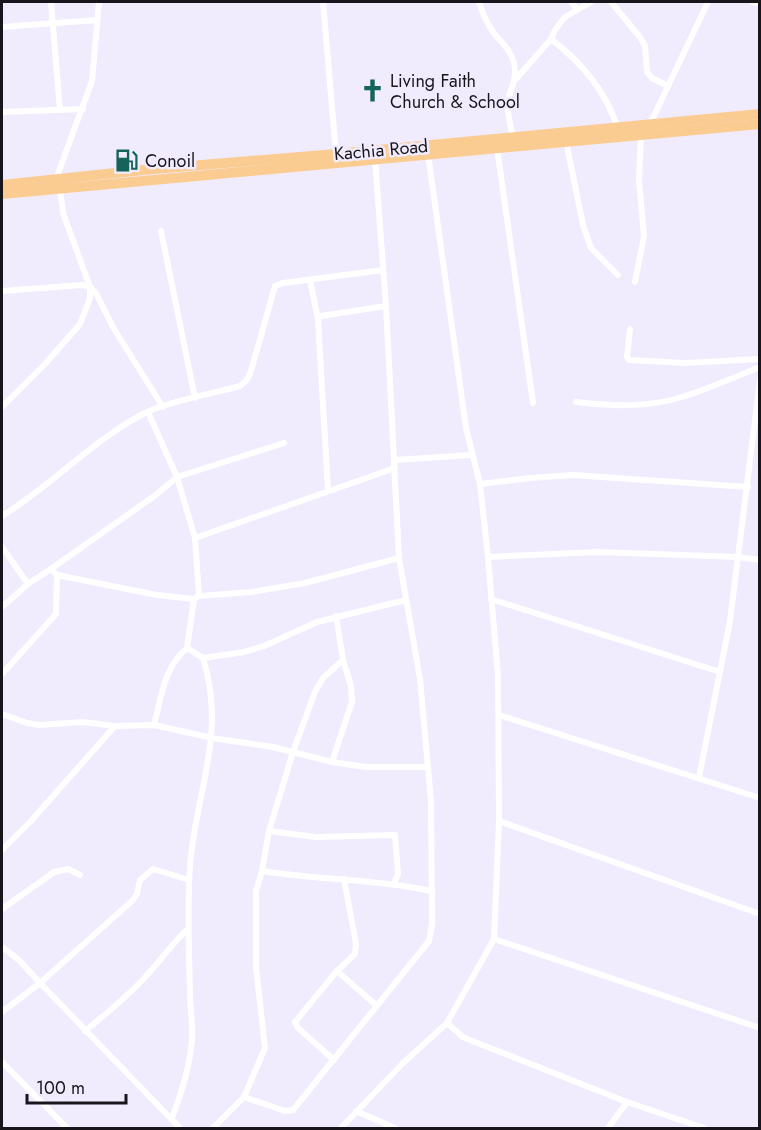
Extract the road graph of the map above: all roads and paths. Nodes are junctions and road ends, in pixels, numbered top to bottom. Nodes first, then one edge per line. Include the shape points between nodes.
1 (51, 2) edge
2 (99, 2) edge
3 (323, 2) edge
4 (479, 2) edge
5 (571, 2) edge
6 (591, 2) edge
7 (612, 2) edge
8 (708, 2) edge
9 (753, 2) edge
10 (759, 4) edge
11 (578, 9) junction
12 (97, 20) junction
13 (52, 23) junction
14 (2, 27) edge
15 (551, 39) junction
16 (516, 79) junction
17 (668, 86) junction
18 (83, 109) junction
19 (60, 110) junction
20 (2, 112) edge
21 (759, 114) edge
22 (650, 124) junction
23 (759, 124) edge
24 (617, 126) junction
25 (641, 135) junction
26 (513, 137) junction
27 (566, 141) junction
28 (497, 148) junction
29 (336, 154) junction
30 (428, 154) junction
31 (375, 159) junction
32 (81, 182) junction
33 (2, 184) edge
34 (58, 184) junction
35 (2, 194) edge
36 (161, 231) dead end
37 (383, 270) junction
38 (618, 275) dead end
39 (310, 280) junction
40 (635, 282) dead end
41 (90, 287) junction
42 (2, 291) edge
43 (386, 306) junction
44 (318, 318) junction
45 (630, 329) dead end
46 (759, 359) edge
47 (759, 367) edge
48 (759, 380) edge
49 (195, 398) junction
50 (576, 402) dead end
51 (533, 403) dead end
52 (2, 407) edge
53 (163, 407) junction
54 (147, 412) junction
55 (284, 443) dead end
56 (471, 455) junction
57 (394, 460) junction
58 (395, 468) junction
59 (177, 477) junction
60 (480, 484) junction
61 (747, 487) junction
62 (328, 490) junction
63 (2, 516) edge
64 (195, 538) junction
65 (2, 547) edge
66 (488, 557) junction
67 (738, 557) junction
68 (399, 558) junction
69 (759, 561) edge
70 (54, 572) junction
71 (28, 584) junction
72 (196, 597) junction
73 (491, 599) junction
74 (406, 600) junction
75 (2, 607) edge
76 (336, 616) junction
77 (188, 648) junction
78 (203, 658) junction
79 (343, 660) junction
80 (720, 672) junction
81 (2, 674) edge
82 (2, 714) edge
83 (498, 715) junction
84 (154, 725) junction
85 (115, 726) junction
86 (212, 738) junction
87 (293, 752) junction
88 (332, 762) junction
89 (428, 767) junction
90 (699, 777) junction
91 (759, 798) edge
92 (500, 820) junction
93 (269, 831) junction
94 (2, 850) edge
95 (262, 871) junction
96 (80, 875) dead end
97 (344, 879) junction
98 (189, 880) junction
99 (394, 883) junction
100 (432, 891) junction
101 (2, 909) edge
102 (759, 914) edge
103 (188, 928) junction
104 (494, 939) junction
105 (2, 947) edge
106 (337, 971) junction
107 (40, 983) junction
108 (376, 1006) junction
109 (2, 1012) edge
110 (447, 1023) junction
111 (759, 1028) edge
112 (85, 1031) junction
113 (334, 1060) junction
114 (2, 1062) edge
115 (244, 1097) junction
116 (627, 1102) junction
117 (356, 1111) junction
118 (172, 1118) junction
119 (67, 1128) edge
120 (180, 1128) edge
121 (213, 1128) edge
122 (341, 1128) edge
123 (395, 1128) edge
124 (608, 1128) edge
125 (704, 1128) edge

1 - 13 street
2 - 12 street
3 - 29 street
4 - 16 street via 494,32 508,48
5 - 11 street
6 - 11 street
7 - 17 street via 645,45 646,72
8 - 17 street
9 - 10 street
11 - 15 street via 560,23
12 - 13 street
12 - 18 street via 92,81
13 - 14 street
13 - 19 street
15 - 16 street
15 - 24 street via 588,72
16 - 26 street via 507,103
17 - 22 street
18 - 19 street
18 - 34 street
19 - 20 street
21 - 22 highway, Kachia Road
22 - 24 highway, Kachia Road
23 - 25 highway, Kachia Road
24 - 26 highway, Kachia Road
25 - 27 highway, Kachia Road
25 - 40 street via 639,180 644,236
26 - 29 highway, Kachia Road
27 - 28 highway, Kachia Road
27 - 38 street via 591,248
28 - 30 highway, Kachia Road
28 - 51 street
29 - 32 highway, Kachia Road via 153,169
30 - 31 highway, Kachia Road
30 - 56 street
31 - 32 highway, Kachia Road
31 - 37 street
32 - 34 highway, Kachia Road
33 - 34 highway, Kachia Road
34 - 35 highway, Kachia Road
34 - 41 street via 63,213
36 - 49 street
37 - 39 street
37 - 43 street
39 - 44 street
39 - 49 street via 275,286 247,380 240,386
41 - 42 street
41 - 52 street via 80,324
41 - 53 street
43 - 44 street
43 - 57 street
44 - 62 street
45 - 46 street via 626,351 629,360 685,363
47 - 50 street via 680,398 642,405
48 - 61 street
49 - 53 street
53 - 54 street
54 - 59 street
54 - 63 street via 99,442
55 - 59 street
56 - 57 street
56 - 60 street
57 - 58 street
58 - 62 street
58 - 68 street
59 - 64 street
59 - 70 street
60 - 61 street via 573,475
60 - 66 street
61 - 67 street
62 - 64 street
64 - 72 street
65 - 71 street
66 - 67 street via 598,552
66 - 73 street
67 - 69 street
67 - 80 street
68 - 72 street via 305,583
68 - 74 street
70 - 71 street
70 - 72 street via 157,595
70 - 81 street via 56,614
71 - 75 street
72 - 77 street
73 - 80 street
73 - 83 street
74 - 76 street
74 - 89 street via 420,679
76 - 78 street via 264,646
76 - 79 street
77 - 78 street
77 - 84 street via 165,678
78 - 86 street via 212,695
79 - 87 street via 323,678 315,692
79 - 88 street via 352,702
80 - 90 street
82 - 85 street via 40,725 82,722
83 - 90 street
83 - 92 street
84 - 85 street
84 - 86 street
85 - 94 street
86 - 87 street
86 - 98 street
87 - 88 street
87 - 93 street
88 - 89 street via 366,767
89 - 100 street
90 - 91 street
92 - 102 street
92 - 104 street
93 - 95 street
93 - 99 street via 316,837 395,835 398,874
95 - 97 street
95 - 115 street via 256,891 256,967 265,1044
96 - 101 street via 68,869 54,872
97 - 99 street
97 - 106 street via 356,944 355,954
98 - 103 street
98 - 107 street via 153,869 140,880 132,901
99 - 100 street
100 - 108 street via 429,941
103 - 112 street via 129,994
103 - 118 street via 192,1039 184,1086
104 - 110 street
104 - 111 street
105 - 107 street
106 - 108 street
106 - 113 street via 296,1022 298,1029
107 - 109 street
107 - 112 street
108 - 113 street
110 - 116 street via 463,1037
110 - 117 street
112 - 118 street
113 - 115 street via 291,1112
114 - 119 street
115 - 121 street
116 - 124 street
116 - 125 street
117 - 122 street
117 - 123 street
118 - 120 street

